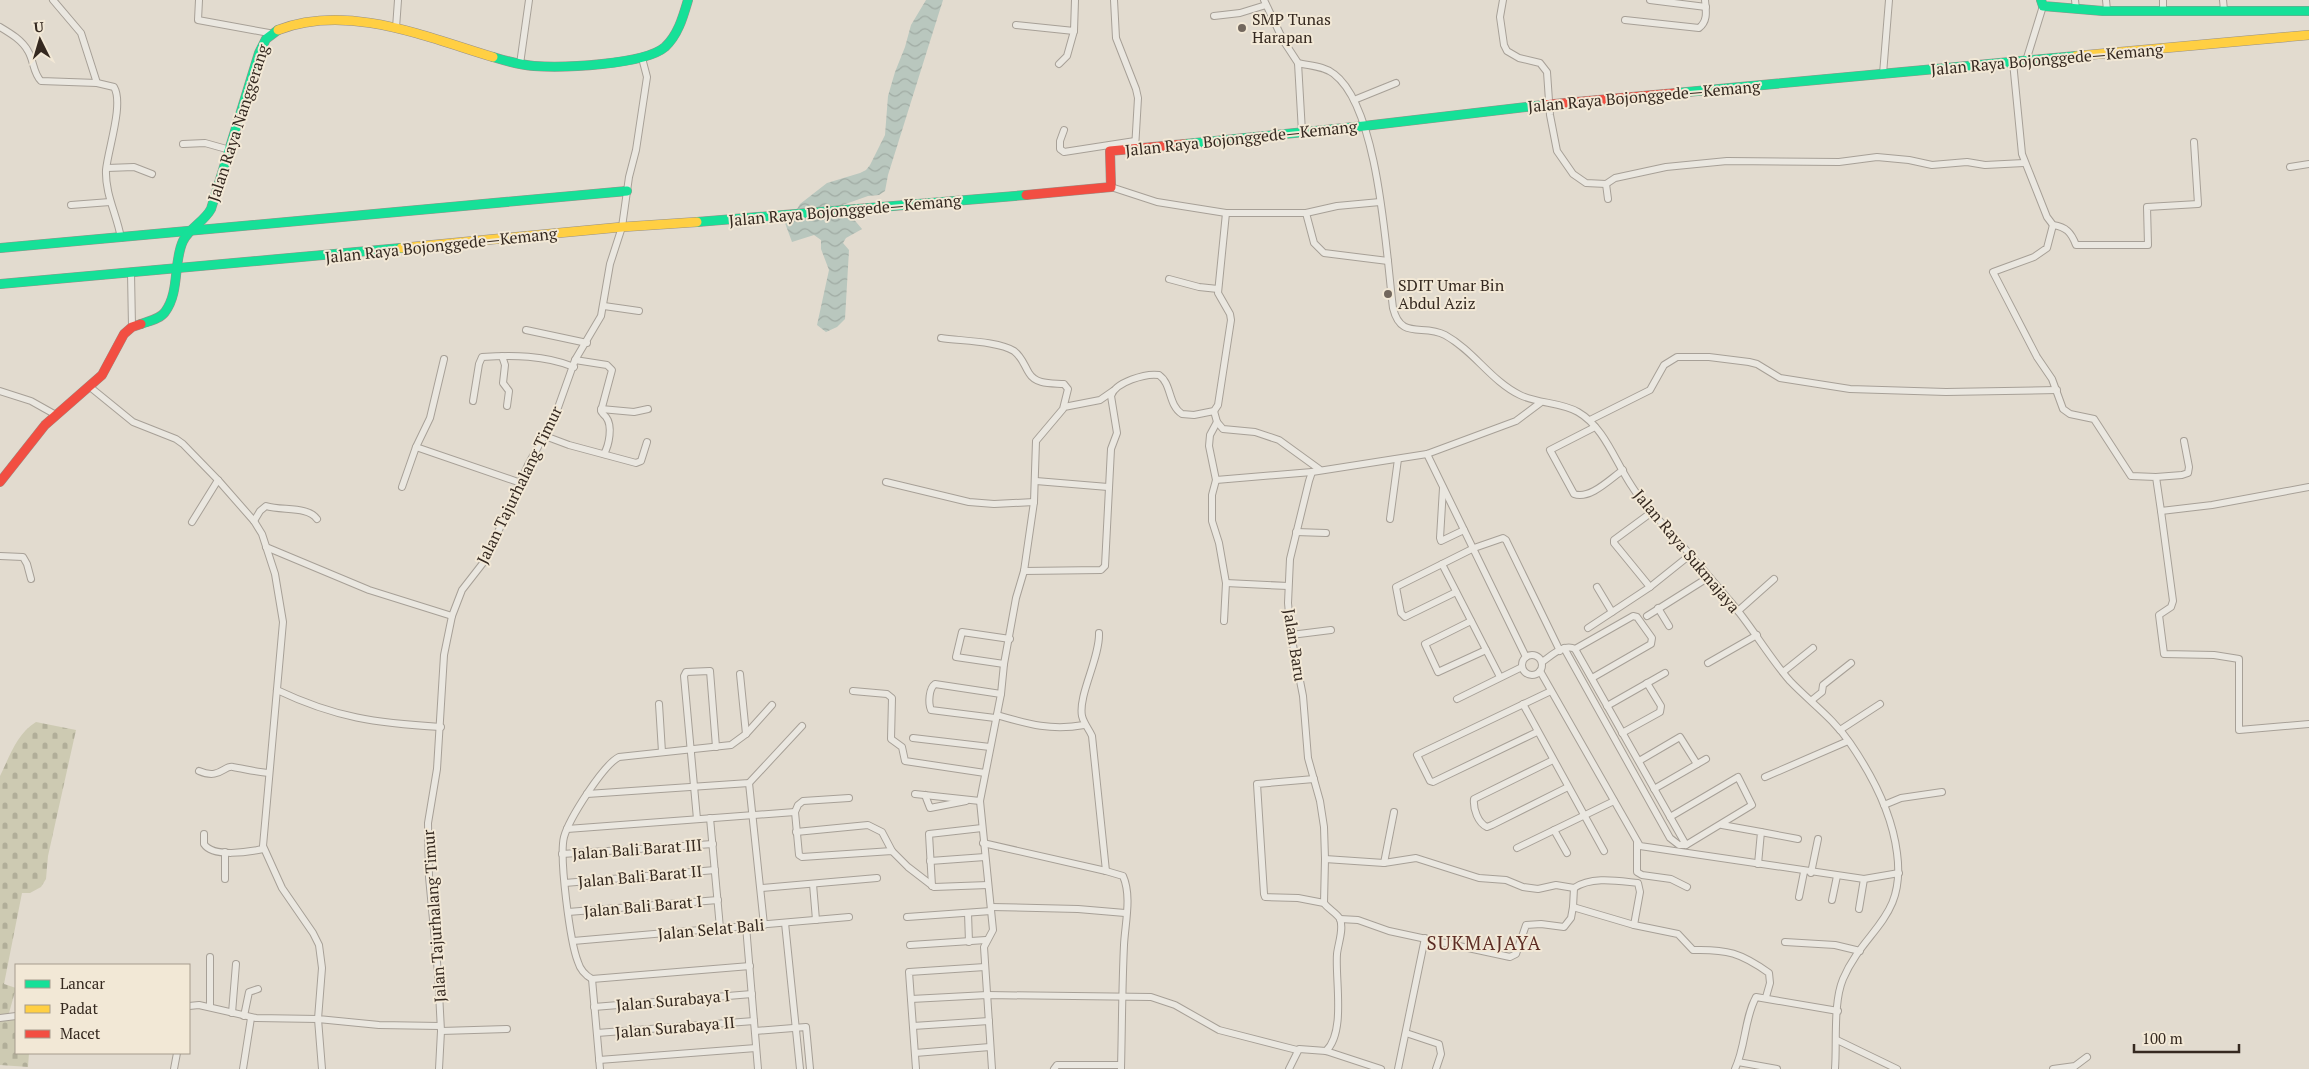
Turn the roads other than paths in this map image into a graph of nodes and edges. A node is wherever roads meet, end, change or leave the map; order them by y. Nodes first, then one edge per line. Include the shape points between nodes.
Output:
1 (53, 0) edge
2 (199, 0) edge
3 (398, 0) edge
4 (529, 0) edge
5 (688, 0) edge
6 (1075, 0) edge
7 (1114, 0) edge
8 (1503, 0) edge
9 (1650, 0) edge
10 (1889, 0) edge
11 (2106, 0) edge
12 (2163, 0) edge
13 (2223, 0) edge
14 (1265, 3) edge
15 (1706, 3) edge
16 (2042, 3) edge
17 (2075, 5) edge
18 (2107, 10) junction
19 (2163, 10) junction
20 (2224, 10) junction
21 (2309, 11) edge
22 (1214, 16) dead end
23 (1626, 20) dead end
24 (1016, 25) dead end
25 (0, 27) edge
26 (396, 28) junction
27 (1074, 32) junction
28 (269, 33) junction
29 (2309, 35) edge
30 (642, 58) junction
31 (2026, 61) junction
32 (2013, 62) junction
33 (1298, 63) junction
34 (520, 64) junction
35 (1059, 64) dead end
36 (1883, 74) junction
37 (97, 82) junction
38 (1396, 84) dead end
39 (1354, 100) junction
40 (1550, 104) junction
41 (1364, 126) junction
42 (1064, 130) dead end
43 (1302, 132) junction
44 (2194, 142) dead end
45 (183, 144) dead end
46 (1135, 145) junction
47 (230, 150) junction
48 (2024, 163) junction
49 (2309, 164) edge
50 (2290, 167) dead end
51 (107, 168) junction
52 (152, 174) dead end
53 (1606, 184) junction
54 (1111, 188) junction
55 (628, 191) junction
56 (1608, 199) dead end
57 (110, 202) junction
58 (1380, 202) junction
59 (71, 205) dead end
60 (1226, 212) junction
61 (1306, 213) junction
62 (2053, 225) junction
63 (622, 227) junction
64 (188, 232) junction
65 (121, 238) junction
66 (0, 248) edge
67 (1388, 261) junction
68 (175, 270) junction
69 (131, 273) junction
70 (1168, 278) dead end
71 (0, 284) edge
72 (1218, 289) junction
73 (604, 306) junction
74 (639, 312) dead end
75 (132, 327) junction
76 (526, 330) dead end
77 (941, 338) dead end
78 (586, 343) junction
79 (502, 356) junction
80 (444, 359) dead end
81 (575, 363) junction
82 (90, 386) junction
83 (2057, 390) junction
84 (1113, 391) junction
85 (0, 392) edge
86 (473, 401) dead end
87 (1540, 403) junction
88 (507, 406) dead end
89 (1064, 407) junction
90 (601, 409) junction
91 (648, 409) dead end
92 (1214, 412) junction
93 (56, 415) junction
94 (1590, 420) junction
95 (1217, 422) junction
96 (1595, 427) junction
97 (545, 436) junction
98 (2184, 441) dead end
99 (647, 442) dead end
100 (416, 447) junction
101 (604, 454) junction
102 (1427, 454) junction
103 (1398, 459) junction
104 (1319, 469) junction
105 (1623, 470) junction
106 (1312, 472) junction
107 (2156, 477) junction
108 (218, 480) junction
109 (1216, 480) junction
110 (1036, 481) junction
111 (0, 482) edge
112 (886, 482) dead end
113 (521, 483) junction
114 (402, 487) dead end
115 (1108, 487) junction
116 (2309, 487) edge
117 (1442, 488) junction
118 (1034, 502) junction
119 (1652, 512) junction
120 (2161, 512) junction
121 (316, 519) dead end
122 (1390, 519) dead end
123 (254, 521) junction
124 (192, 522) dead end
125 (1464, 530) junction
126 (1296, 532) junction
127 (1326, 533) dead end
128 (266, 547) junction
129 (1474, 548) junction
130 (1690, 555) junction
131 (0, 556) edge
132 (1442, 564) junction
133 (1024, 571) junction
134 (1709, 577) junction
135 (31, 579) dead end
136 (1774, 579) dead end
137 (1226, 583) junction
138 (1288, 586) junction
139 (1596, 587) dead end
140 (1650, 587) junction
141 (1456, 592) junction
142 (1658, 608) junction
143 (1738, 611) junction
144 (1612, 612) junction
145 (452, 616) junction
146 (1647, 616) dead end
147 (1224, 621) dead end
148 (1471, 622) junction
149 (1669, 626) dead end
150 (1588, 628) dead end
151 (1331, 630) dead end
152 (1099, 633) dead end
153 (1291, 634) junction
154 (1757, 635) junction
155 (1010, 639) junction
156 (1813, 648) dead end
157 (1562, 649) junction
158 (1575, 649) junction
159 (1486, 650) junction
160 (1526, 657) junction
161 (1542, 662) junction
162 (1708, 663) dead end
163 (1851, 663) dead end
164 (1004, 664) junction
165 (1522, 667) junction
166 (1540, 671) junction
167 (1783, 672) junction
168 (1665, 673) dead end
169 (740, 674) dead end
170 (1500, 677) junction
171 (1592, 678) junction
172 (1647, 683) junction
173 (277, 690) junction
174 (853, 691) dead end
175 (1551, 691) junction
176 (1001, 694) junction
177 (1457, 699) dead end
178 (1812, 700) junction
179 (658, 704) dead end
180 (1523, 704) junction
181 (1880, 704) dead end
182 (772, 705) dead end
183 (1607, 706) junction
184 (996, 716) junction
185 (2309, 724) edge
186 (1084, 725) junction
187 (802, 726) dead end
188 (441, 727) junction
189 (1840, 730) junction
190 (1537, 732) junction
191 (1622, 733) junction
192 (746, 734) junction
193 (913, 738) dead end
194 (1848, 741) junction
195 (716, 747) junction
196 (990, 747) junction
197 (690, 750) junction
198 (662, 752) junction
199 (1706, 759) dead end
200 (1553, 760) junction
201 (1639, 761) junction
202 (1697, 764) junction
203 (199, 771) dead end
204 (269, 773) junction
205 (985, 773) junction
206 (1766, 777) dead end
207 (1314, 779) junction
208 (749, 783) junction
209 (1568, 787) junction
210 (695, 788) junction
211 (1654, 789) junction
212 (1942, 792) dead end
213 (587, 794) junction
214 (915, 794) dead end
215 (925, 795) junction
216 (849, 798) dead end
217 (972, 800) junction
218 (980, 801) junction
219 (1614, 801) junction
220 (1884, 805) junction
221 (796, 812) junction
222 (1394, 812) dead end
223 (754, 815) junction
224 (1584, 816) junction
225 (1670, 817) junction
226 (710, 818) junction
227 (697, 819) junction
228 (1722, 825) junction
229 (982, 828) junction
230 (567, 829) junction
231 (1554, 830) junction
232 (796, 832) junction
233 (1761, 832) junction
234 (204, 834) dead end
235 (1798, 839) dead end
236 (1818, 839) dead end
237 (984, 843) junction
238 (1637, 843) junction
239 (713, 844) junction
240 (1686, 845) junction
241 (1517, 848) dead end
242 (264, 849) junction
243 (892, 851) junction
244 (1604, 851) dead end
245 (224, 852) junction
246 (1568, 853) dead end
247 (562, 854) junction
248 (985, 857) junction
249 (1325, 859) junction
250 (930, 861) junction
251 (1384, 863) junction
252 (1758, 864) junction
253 (715, 870) junction
254 (1106, 871) junction
255 (1807, 872) junction
256 (1899, 873) junction
257 (1837, 876) junction
258 (225, 878) dead end
259 (877, 878) dead end
260 (1864, 879) junction
261 (565, 882) junction
262 (813, 884) junction
263 (988, 885) junction
264 (932, 886) junction
265 (1687, 887) dead end
266 (761, 888) junction
267 (1574, 888) junction
268 (1799, 897) dead end
269 (718, 900) junction
270 (1832, 900) dead end
271 (1324, 903) junction
272 (1573, 907) junction
273 (991, 909) junction
274 (1859, 909) dead end
275 (568, 912) junction
276 (968, 913) junction
277 (1125, 913) junction
278 (849, 917) dead end
279 (908, 917) dead end
280 (1340, 919) junction
281 (816, 920) junction
282 (785, 922) junction
283 (764, 925) junction
284 (1634, 925) junction
285 (746, 926) junction
286 (720, 928) junction
287 (1425, 938) junction
288 (986, 940) junction
289 (573, 941) junction
290 (970, 942) junction
291 (1785, 942) dead end
292 (910, 945) dead end
293 (1860, 951) junction
294 (210, 957) dead end
295 (236, 964) dead end
296 (750, 966) junction
297 (984, 967) junction
298 (592, 979) junction
299 (258, 990) dead end
300 (752, 994) junction
301 (987, 995) junction
302 (1122, 996) junction
303 (1766, 997) junction
304 (911, 999) junction
305 (210, 1007) junction
306 (594, 1007) junction
307 (190, 1009) edge
308 (1838, 1011) junction
309 (232, 1013) junction
310 (15, 1016) edge
311 (248, 1017) junction
312 (0, 1018) edge
313 (318, 1019) junction
314 (754, 1021) junction
315 (988, 1021) junction
316 (913, 1026) junction
317 (440, 1028) junction
318 (796, 1028) junction
319 (507, 1029) dead end
320 (756, 1031) junction
321 (1406, 1033) junction
322 (597, 1034) junction
323 (1837, 1040) junction
324 (990, 1047) junction
325 (756, 1048) junction
326 (1297, 1050) junction
327 (1326, 1051) junction
328 (915, 1053) junction
329 (177, 1054) edge
330 (2087, 1057) dead end
331 (599, 1060) junction
332 (1738, 1062) junction
333 (1121, 1067) edge
334 (174, 1069) edge
335 (242, 1069) edge
336 (322, 1069) edge
337 (439, 1069) edge
338 (600, 1069) edge
339 (758, 1069) edge
340 (800, 1069) edge
341 (810, 1069) edge
342 (916, 1069) edge
343 (992, 1069) edge
344 (1054, 1069) edge
345 (1289, 1069) edge
346 (1381, 1069) edge
347 (1398, 1069) edge
348 (1436, 1069) edge
349 (1735, 1069) edge
350 (1777, 1069) edge
351 (1835, 1069) edge
352 (1897, 1069) edge
353 (2053, 1069) edge

1 - 37 street via 81,33
2 - 28 street via 198,20
3 - 26 street
4 - 34 street
5 - 30 main road, Jalan Raya Nanggerang via 679,26 668,44
6 - 27 street
7 - 46 street via 1116,38 1138,98
8 - 40 street via 1500,17 1504,45 1519,58 1536,60 1544,67 1549,80
9 - 15 street
10 - 36 street
11 - 18 street
12 - 19 street
13 - 20 street
14 - 22 street via 1240,13
14 - 33 street
15 - 23 street via 1706,18 1699,28
16 - 17 main road
16 - 31 street
17 - 18 main road
18 - 19 main road
19 - 20 main road
20 - 21 main road
24 - 27 street
25 - 37 street via 28,51 38,79
26 - 28 main road, Jalan Raya Nanggerang via 330,22 293,26
26 - 34 main road, Jalan Raya Nanggerang
27 - 35 street via 1067,56
28 - 47 main road, Jalan Raya Nanggerang via 259,53
29 - 31 main road, Jalan Raya Bojonggede—Kemang
30 - 34 main road, Jalan Raya Nanggerang via 569,66
30 - 55 street, Jalan Tajurhalang Timur via 646,77
31 - 32 main road, Jalan Raya Bojonggede—Kemang
32 - 36 main road, Jalan Raya Bojonggede—Kemang
32 - 48 street
33 - 39 street, Jalan Raya Sukmajaya via 1334,74
33 - 43 street
36 - 40 main road, Jalan Raya Bojonggede—Kemang
37 - 51 street via 114,87 117,92
38 - 39 street
39 - 41 street, Jalan Raya Sukmajaya
40 - 41 main road, Jalan Raya Bojonggede—Kemang
40 - 53 street via 1555,141 1564,163 1580,180
41 - 43 main road, Jalan Raya Bojonggede—Kemang
41 - 58 street, Jalan Raya Sukmajaya
42 - 46 street via 1059,145 1064,152
43 - 46 main road, Jalan Raya Bojonggede—Kemang
44 - 62 street via 2198,204 2147,207 2148,245 2076,245 2064,227
45 - 47 street via 205,143
46 - 54 main road, Jalan Raya Bojonggede—Kemang via 1110,151
47 - 64 main road, Jalan Raya Nanggerang via 211,210
48 - 53 street via 1932,165 1877,157 1840,162 1727,161 1666,167 1615,178
48 - 62 street via 2042,208
49 - 50 street
51 - 52 street via 134,168
51 - 57 street
53 - 56 street
54 - 60 street via 1157,202
54 - 63 main road, Jalan Raya Bojonggede—Kemang
55 - 63 street, Jalan Tajurhalang Timur
55 - 64 main road
57 - 59 street
57 - 65 street
58 - 61 street
58 - 67 street, Jalan Raya Sukmajaya
60 - 61 street
60 - 72 street
61 - 67 street via 1314,243 1324,253
62 - 83 street via 2047,248 2034,257 1993,272
63 - 68 main road, Jalan Raya Bojonggede—Kemang
63 - 73 street, Jalan Tajurhalang Timur via 610,264
64 - 65 main road
64 - 68 main road, Jalan Raya Nanggerang
65 - 66 main road
67 - 87 street, Jalan Raya Sukmajaya via 1393,308 1402,325 1407,329 1442,333 1457,342 1503,385
68 - 69 main road, Jalan Raya Bojonggede—Kemang
68 - 75 main road, Jalan Raya Nanggerang via 171,299 165,313
69 - 71 main road, Jalan Raya Bojonggede—Kemang
69 - 75 street
70 - 72 street
72 - 92 street via 1219,298 1231,320 1218,405
73 - 74 street
73 - 78 street, Jalan Tajurhalang Timur
75 - 82 main road via 117,344 102,374
76 - 78 street
77 - 89 street via 1013,350 1036,380 1068,388
78 - 81 street, Jalan Tajurhalang Timur
79 - 81 street
79 - 86 street via 480,358
79 - 88 street via 505,365 503,383 509,391
80 - 100 street via 430,418
81 - 90 street via 611,366
81 - 97 street, Jalan Tajurhalang Timur
82 - 93 main road
82 - 108 street via 133,422 183,444
83 - 94 street via 1946,392 1850,389 1780,378 1749,362 1688,356 1678,357 1664,365 1650,390
83 - 107 street via 2066,412 2096,421 2128,473 2137,477
84 - 89 street via 1100,400
84 - 92 street via 1124,384 1159,374 1178,411 1186,415
84 - 115 street via 1117,433 1110,449
85 - 93 street via 31,401
87 - 94 street, Jalan Raya Sukmajaya via 1569,408
87 - 102 street via 1516,421
89 - 110 street via 1036,441
90 - 91 street via 634,412
90 - 101 street via 607,419 609,438
92 - 95 street
93 - 111 main road
94 - 96 street, Jalan Raya Sukmajaya
95 - 104 street via 1223,429 1254,432 1279,440
95 - 109 street via 1210,435
96 - 105 street, Jalan Raya Sukmajaya
96 - 105 street via 1550,450 1574,494 1584,496
97 - 101 street via 569,446
97 - 113 street, Jalan Tajurhalang Timur
98 - 107 street via 2188,473
99 - 101 street via 638,463
100 - 113 street
100 - 114 street
102 - 103 street
102 - 117 street
103 - 104 street
103 - 122 street
104 - 106 street
105 - 119 street, Jalan Raya Sukmajaya
106 - 109 street
106 - 126 street, Jalan Baru
107 - 120 street
108 - 123 street
108 - 124 street
109 - 137 street via 1212,494 1212,521
110 - 115 street
110 - 118 street
112 - 118 street via 969,502
113 - 145 street, Jalan Tajurhalang Timur via 486,556 462,590
115 - 133 street via 1105,566 1101,570
116 - 120 street
117 - 125 street
117 - 125 street via 1441,541
118 - 133 street
119 - 130 street, Jalan Raya Sukmajaya
119 - 140 street via 1614,540
120 - 185 street via 2174,601 2159,615 2164,654 2239,659 2239,730
121 - 123 street via 313,514 302,510 266,506
123 - 128 street
125 - 129 street
126 - 127 street
126 - 138 street, Jalan Baru
128 - 145 street via 369,590
128 - 173 street via 282,608
129 - 132 street
129 - 157 street via 1500,537 1506,540
129 - 160 street
130 - 134 street, Jalan Raya Sukmajaya
130 - 140 street
131 - 135 street via 23,557
132 - 141 street
132 - 141 street via 1396,587 1401,614 1408,616
133 - 155 street
134 - 142 street
134 - 143 street, Jalan Raya Sukmajaya
136 - 143 street
137 - 138 street
137 - 147 street
138 - 153 street, Jalan Baru
139 - 144 street
140 - 144 street
141 - 148 street
142 - 146 street
142 - 149 street
143 - 154 street, Jalan Raya Sukmajaya
144 - 150 street
145 - 188 street, Jalan Tajurhalang Timur via 444,655
148 - 159 street
148 - 159 street via 1425,644 1438,672
151 - 153 street
152 - 186 street via 1098,652 1081,709
153 - 207 street, Jalan Baru via 1302,683 1308,758
154 - 162 street
154 - 167 street, Jalan Raya Sukmajaya
155 - 164 street
155 - 164 street via 962,632 956,657
156 - 167 street
157 - 158 street
157 - 161 street
157 - 240 street via 1670,838
158 - 171 street
158 - 171 street via 1633,616 1652,638 1651,644
159 - 170 street
160 - 161 street via 1535,655
160 - 165 street
161 - 166 street
163 - 178 street via 1823,685 1822,692
164 - 176 street
165 - 166 street via 1530,675
165 - 170 street
166 - 175 street
167 - 178 street, Jalan Raya Sukmajaya
168 - 172 street
169 - 192 street
170 - 177 street
171 - 183 street
172 - 183 street
172 - 191 street via 1661,706 1660,712
173 - 188 street via 306,704 347,717
173 - 204 street
174 - 205 street via 888,694 892,698 891,739 902,747 905,761
175 - 180 street
175 - 219 street
176 - 184 street
176 - 184 street via 932,684 931,710
178 - 189 street, Jalan Raya Sukmajaya
179 - 198 street
180 - 190 street
180 - 190 street via 1418,753 1421,765 1430,781 1438,781
181 - 189 street
182 - 192 street
183 - 191 street
184 - 186 street via 1033,726 1063,728
184 - 196 street
186 - 254 street via 1092,736
187 - 208 street
188 - 317 street, Jalan Tajurhalang Timur via 438,769 428,822 428,868 436,935
189 - 194 street, Jalan Raya Sukmajaya
190 - 200 street
191 - 201 street
192 - 195 street via 736,742
193 - 196 street
194 - 206 street
194 - 220 street, Jalan Raya Sukmajaya
195 - 197 street
195 - 197 street via 710,671 686,672
196 - 205 street
197 - 198 street
197 - 210 street
198 - 213 street via 615,759
199 - 202 street
200 - 209 street
200 - 209 street via 1474,800 1481,823 1487,827 1492,825
201 - 202 street via 1680,737
201 - 211 street
202 - 211 street
203 - 204 street via 217,774 230,766
204 - 242 street
205 - 218 street
207 - 249 street, Jalan Baru via 1322,814
207 - 271 street via 1257,784 1264,894 1265,897
208 - 210 street
208 - 223 street
209 - 224 street
210 - 213 street
210 - 227 street
211 - 225 street
212 - 220 street via 1901,798
213 - 230 street
214 - 215 street
215 - 217 street
215 - 217 street via 930,808
216 - 221 street via 803,801
217 - 218 street
218 - 229 street
219 - 224 street
219 - 238 street
220 - 256 street, Jalan Raya Sukmajaya via 1895,837
221 - 223 street
221 - 232 street
222 - 251 street
223 - 226 street
223 - 266 street
224 - 231 street
224 - 244 street
225 - 228 street via 1738,777 1752,805
225 - 240 street
226 - 227 street
226 - 239 street
227 - 230 street
228 - 233 street
228 - 240 street
229 - 237 street
229 - 250 street via 932,832 928,836
230 - 247 street
231 - 241 street
231 - 246 street
232 - 243 street via 868,825 882,832
232 - 243 street via 797,851 802,857
233 - 235 street
233 - 252 street
234 - 245 street via 206,848
236 - 255 street
237 - 248 street
237 - 254 street
238 - 252 street via 1645,847
238 - 265 street via 1637,872 1671,879
239 - 247 street, Jalan Bali Barat III
239 - 253 street
242 - 245 street
242 - 313 street via 282,888 320,945 322,968
243 - 264 street
245 - 258 street
247 - 261 street
248 - 250 street
248 - 263 street
249 - 251 street
249 - 271 street, Jalan Baru
250 - 264 street
251 - 267 street via 1416,858 1479,878 1506,880 1523,887 1538,889 1556,885
252 - 255 street
253 - 261 street, Jalan Bali Barat II
253 - 269 street
254 - 277 street via 1123,876
255 - 257 street
255 - 268 street
256 - 260 street
256 - 293 street, Jalan Raya Sukmajaya via 1898,887 1889,912
257 - 260 street
257 - 270 street
259 - 262 street
260 - 274 street
261 - 275 street
262 - 266 street
262 - 281 street
263 - 264 street
263 - 273 street
266 - 283 street
267 - 272 street
267 - 284 street via 1585,882 1605,880 1638,883 1640,892
269 - 275 street, Jalan Bali Barat I
269 - 286 street
271 - 280 street
272 - 284 street
272 - 287 street via 1571,918 1564,927 1526,925 1518,951 1510,957
273 - 276 street
273 - 277 street
273 - 288 street via 992,933
275 - 289 street
276 - 279 street
276 - 290 street
277 - 302 street
278 - 281 street, Jalan Selat Bali
280 - 287 street via 1358,920 1389,931
280 - 327 street via 1338,1016 1333,1040
281 - 282 street, Jalan Selat Bali
282 - 283 street, Jalan Selat Bali
282 - 318 street
283 - 285 street, Jalan Selat Bali
284 - 303 street via 1681,935 1693,950 1720,949 1736,953 1769,973
285 - 286 street, Jalan Selat Bali
285 - 296 street
286 - 289 street, Jalan Selat Bali
287 - 321 street
288 - 290 street
288 - 297 street
289 - 298 street via 580,966
290 - 292 street
291 - 293 street via 1835,945
293 - 308 street, Jalan Raya Sukmajaya via 1842,981
294 - 305 street
295 - 309 street
296 - 298 street, Jalan Surabaya I
296 - 300 street
297 - 301 street
297 - 304 street via 909,972
298 - 306 street
299 - 311 street via 249,992
300 - 306 street, Jalan Surabaya I
300 - 314 street
301 - 302 street
301 - 304 street
301 - 315 street
302 - 326 street via 1160,999 1218,1030
302 - 333 street
303 - 308 street
303 - 332 street via 1756,997 1754,1001
304 - 316 street
305 - 307 street via 199,1005
305 - 309 street
306 - 322 street
308 - 323 street, Jalan Raya Sukmajaya
309 - 311 street
310 - 312 street
311 - 313 street
311 - 335 street
313 - 317 street
313 - 336 street
314 - 320 street
314 - 322 street, Jalan Surabaya II
315 - 316 street
315 - 324 street
316 - 328 street
317 - 319 street
317 - 337 street, Jalan Tajurhalang Timur
318 - 320 street
318 - 340 street
318 - 341 street via 807,1028
320 - 325 street
321 - 347 street
321 - 348 street via 1439,1044 1441,1054
322 - 331 street
323 - 351 street, Jalan Raya Sukmajaya
323 - 352 street
324 - 328 street
324 - 343 street
325 - 331 street
325 - 339 street
326 - 327 street
326 - 345 street
327 - 346 street
328 - 342 street
329 - 334 street
330 - 353 street via 2075,1066
331 - 338 street
332 - 349 street
332 - 350 street
333 - 344 street via 1057,1065

